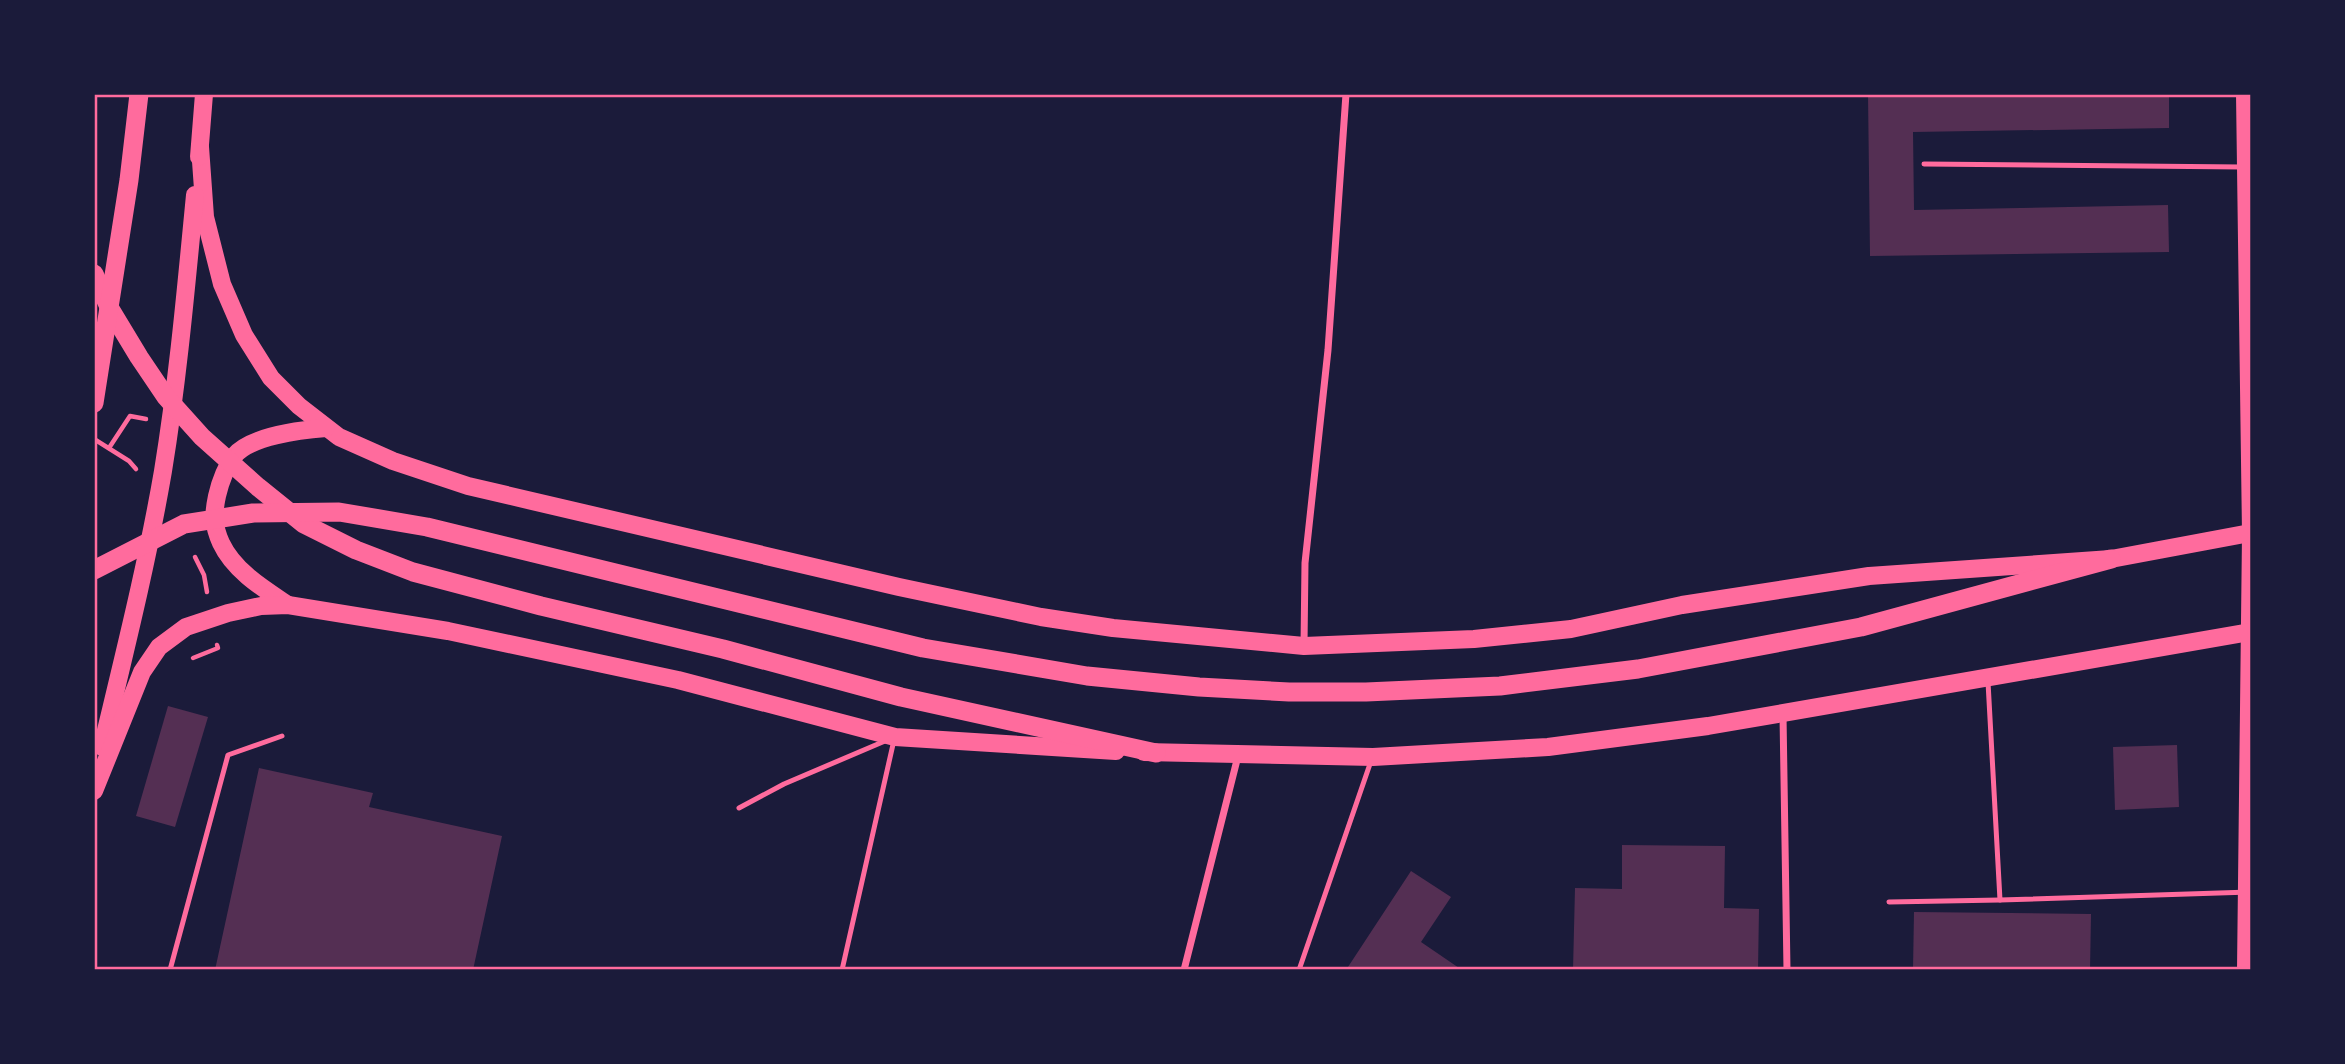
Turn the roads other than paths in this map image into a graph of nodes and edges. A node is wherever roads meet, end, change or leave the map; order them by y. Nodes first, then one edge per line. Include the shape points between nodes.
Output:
1 (139, 94) edge
2 (204, 94) edge
3 (1346, 94) edge
4 (2242, 94) edge
5 (200, 147) junction
6 (1924, 164) dead end
7 (2243, 167) junction
8 (94, 274) edge
9 (94, 403) edge
10 (326, 428) junction
11 (2249, 533) edge
12 (2111, 559) junction
13 (94, 570) edge
14 (288, 606) junction
15 (2248, 632) edge
16 (1304, 646) junction
17 (1988, 678) junction
18 (1783, 713) junction
19 (282, 736) dead end
20 (895, 737) junction
21 (1156, 753) junction
22 (1238, 756) junction
23 (1373, 757) junction
24 (94, 777) edge
25 (94, 791) edge
26 (739, 808) dead end
27 (2247, 893) edge
28 (2000, 900) junction
29 (1889, 902) dead end
30 (170, 970) edge
31 (842, 970) edge
32 (1184, 970) edge
33 (1299, 970) edge
34 (1787, 970) edge
35 (2243, 970) edge

1 - 9 highway
2 - 5 main road
3 - 16 street via 1328,349 1305,564
4 - 7 street
5 - 10 main road via 205,217 222,284 244,335 271,378
5 - 24 main road via 163,471 134,617
6 - 7 lane
7 - 11 street
8 - 21 highway via 166,397 202,437 304,524 356,550 413,572 541,606 901,697
10 - 14 main road via 260,440 235,455 217,495 213,517 222,545 241,569
10 - 16 main road via 393,461 468,486 886,584 1113,628
11 - 12 main road
11 - 15 street
12 - 13 highway via 1861,627 1638,669 1500,686 1366,692 1199,687 1087,676 923,648 427,527 339,512 253,513 184,524
12 - 16 main road via 1869,576 1682,605 1571,629 1474,639
14 - 20 main road via 448,631 678,680
14 - 25 main road via 228,613 186,627 159,647 142,671
15 - 17 main road
15 - 27 street
17 - 18 main road
17 - 28 lane
18 - 23 main road via 1548,747
18 - 34 street
19 - 30 lane via 228,755
20 - 21 main road
20 - 26 lane
20 - 31 lane
21 - 22 main road
22 - 23 main road
22 - 32 street
23 - 33 lane
27 - 28 lane
27 - 35 street
28 - 29 lane

